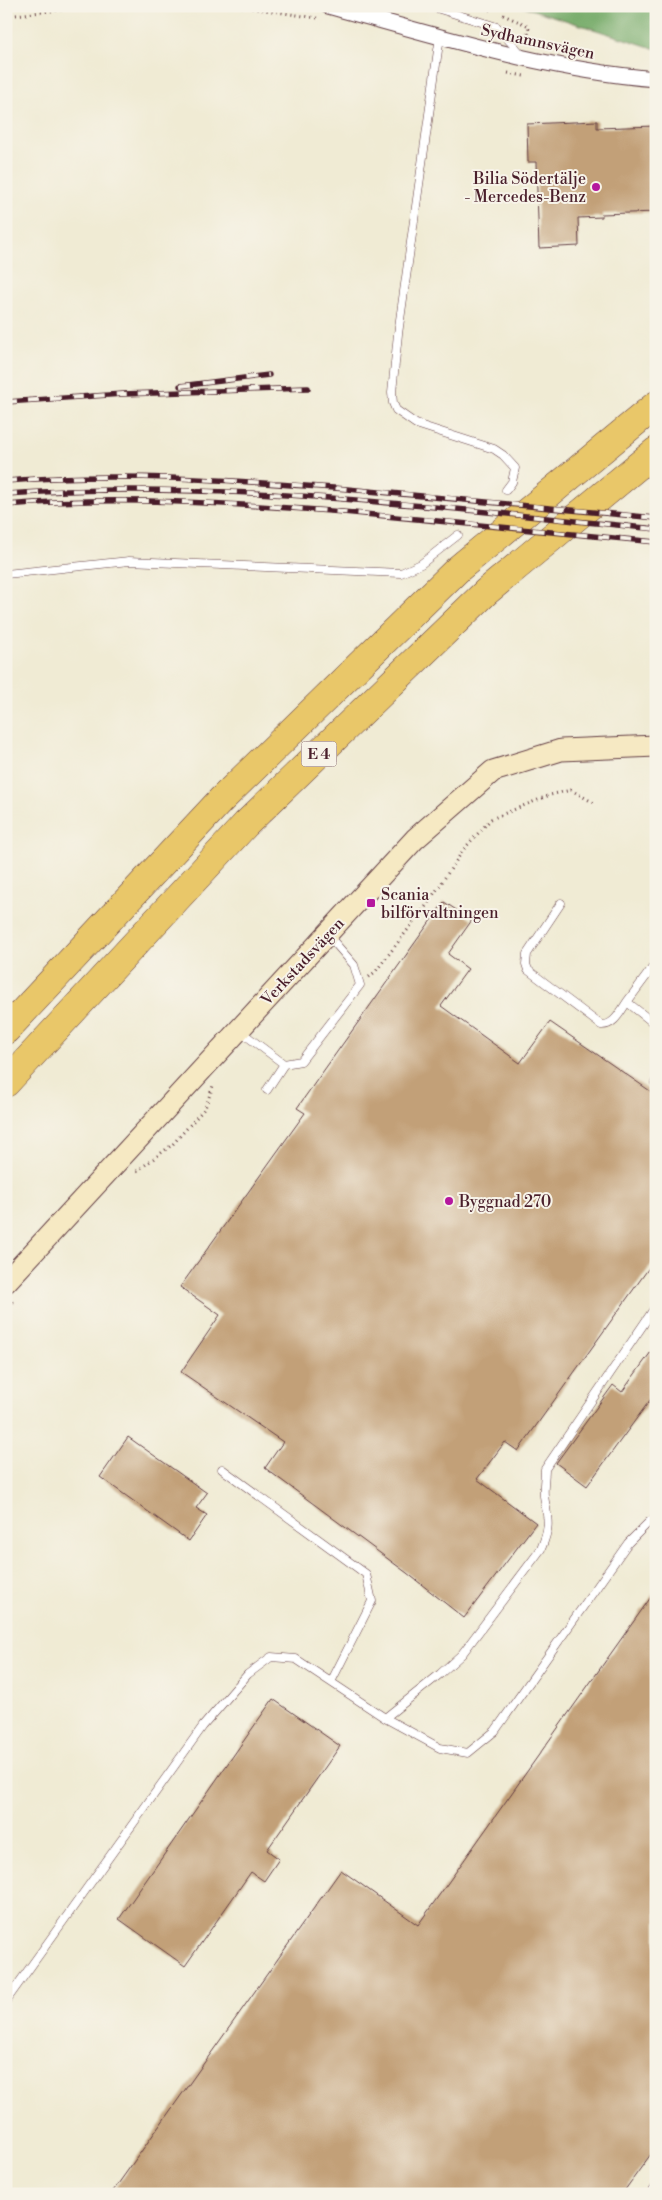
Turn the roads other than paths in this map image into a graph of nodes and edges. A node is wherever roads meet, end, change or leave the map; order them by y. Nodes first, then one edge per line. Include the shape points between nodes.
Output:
1 (328, 6) edge
2 (430, 6) edge
3 (440, 36) junction
4 (525, 58) junction
5 (656, 79) edge
6 (656, 405) edge
7 (656, 451) edge
8 (506, 490) dead end
9 (458, 535) dead end
10 (6, 574) edge
11 (656, 746) edge
12 (561, 903) dead end
13 (327, 934) junction
14 (656, 963) edge
15 (628, 1002) junction
16 (656, 1025) edge
17 (6, 1030) edge
18 (239, 1030) junction
19 (284, 1064) junction
20 (6, 1082) edge
21 (267, 1090) dead end
22 (13, 1289) edge
23 (656, 1306) edge
24 (222, 1469) dead end
25 (656, 1518) edge
26 (331, 1682) junction
27 (385, 1718) junction
28 (6, 2001) edge
29 (656, 2187) edge
30 (651, 2194) edge

1 - 3 street, Sydhamnsvägen
2 - 4 lane via 497,27
3 - 4 street, Sydhamnsvägen
3 - 8 lane via 398,334 393,403 396,410 416,424 484,445 504,455 515,468 512,482
4 - 5 street, Sydhamnsvägen via 625,77
6 - 17 highway, E 4 via 458,569 221,800
7 - 20 highway, E 4 via 486,592 253,817
9 - 10 lane via 421,564 401,572 129,561
11 - 13 main road, Verkstadsvägen via 561,750 492,771 415,839
12 - 15 lane via 527,954 528,970 600,1025 612,1023
13 - 18 main road, Verkstadsvägen
13 - 19 lane via 354,965 360,986 301,1061
14 - 15 lane
15 - 16 lane
18 - 19 lane
18 - 22 main road, Verkstadsvägen
19 - 21 lane
23 - 27 lane via 545,1469 544,1495 549,1516 548,1532 541,1549 462,1654
24 - 26 lane via 366,1574 372,1601
25 - 27 lane via 628,1543 495,1731 468,1752 440,1748
26 - 27 lane
26 - 28 lane via 296,1659 271,1657 248,1674 203,1726
29 - 30 lane

